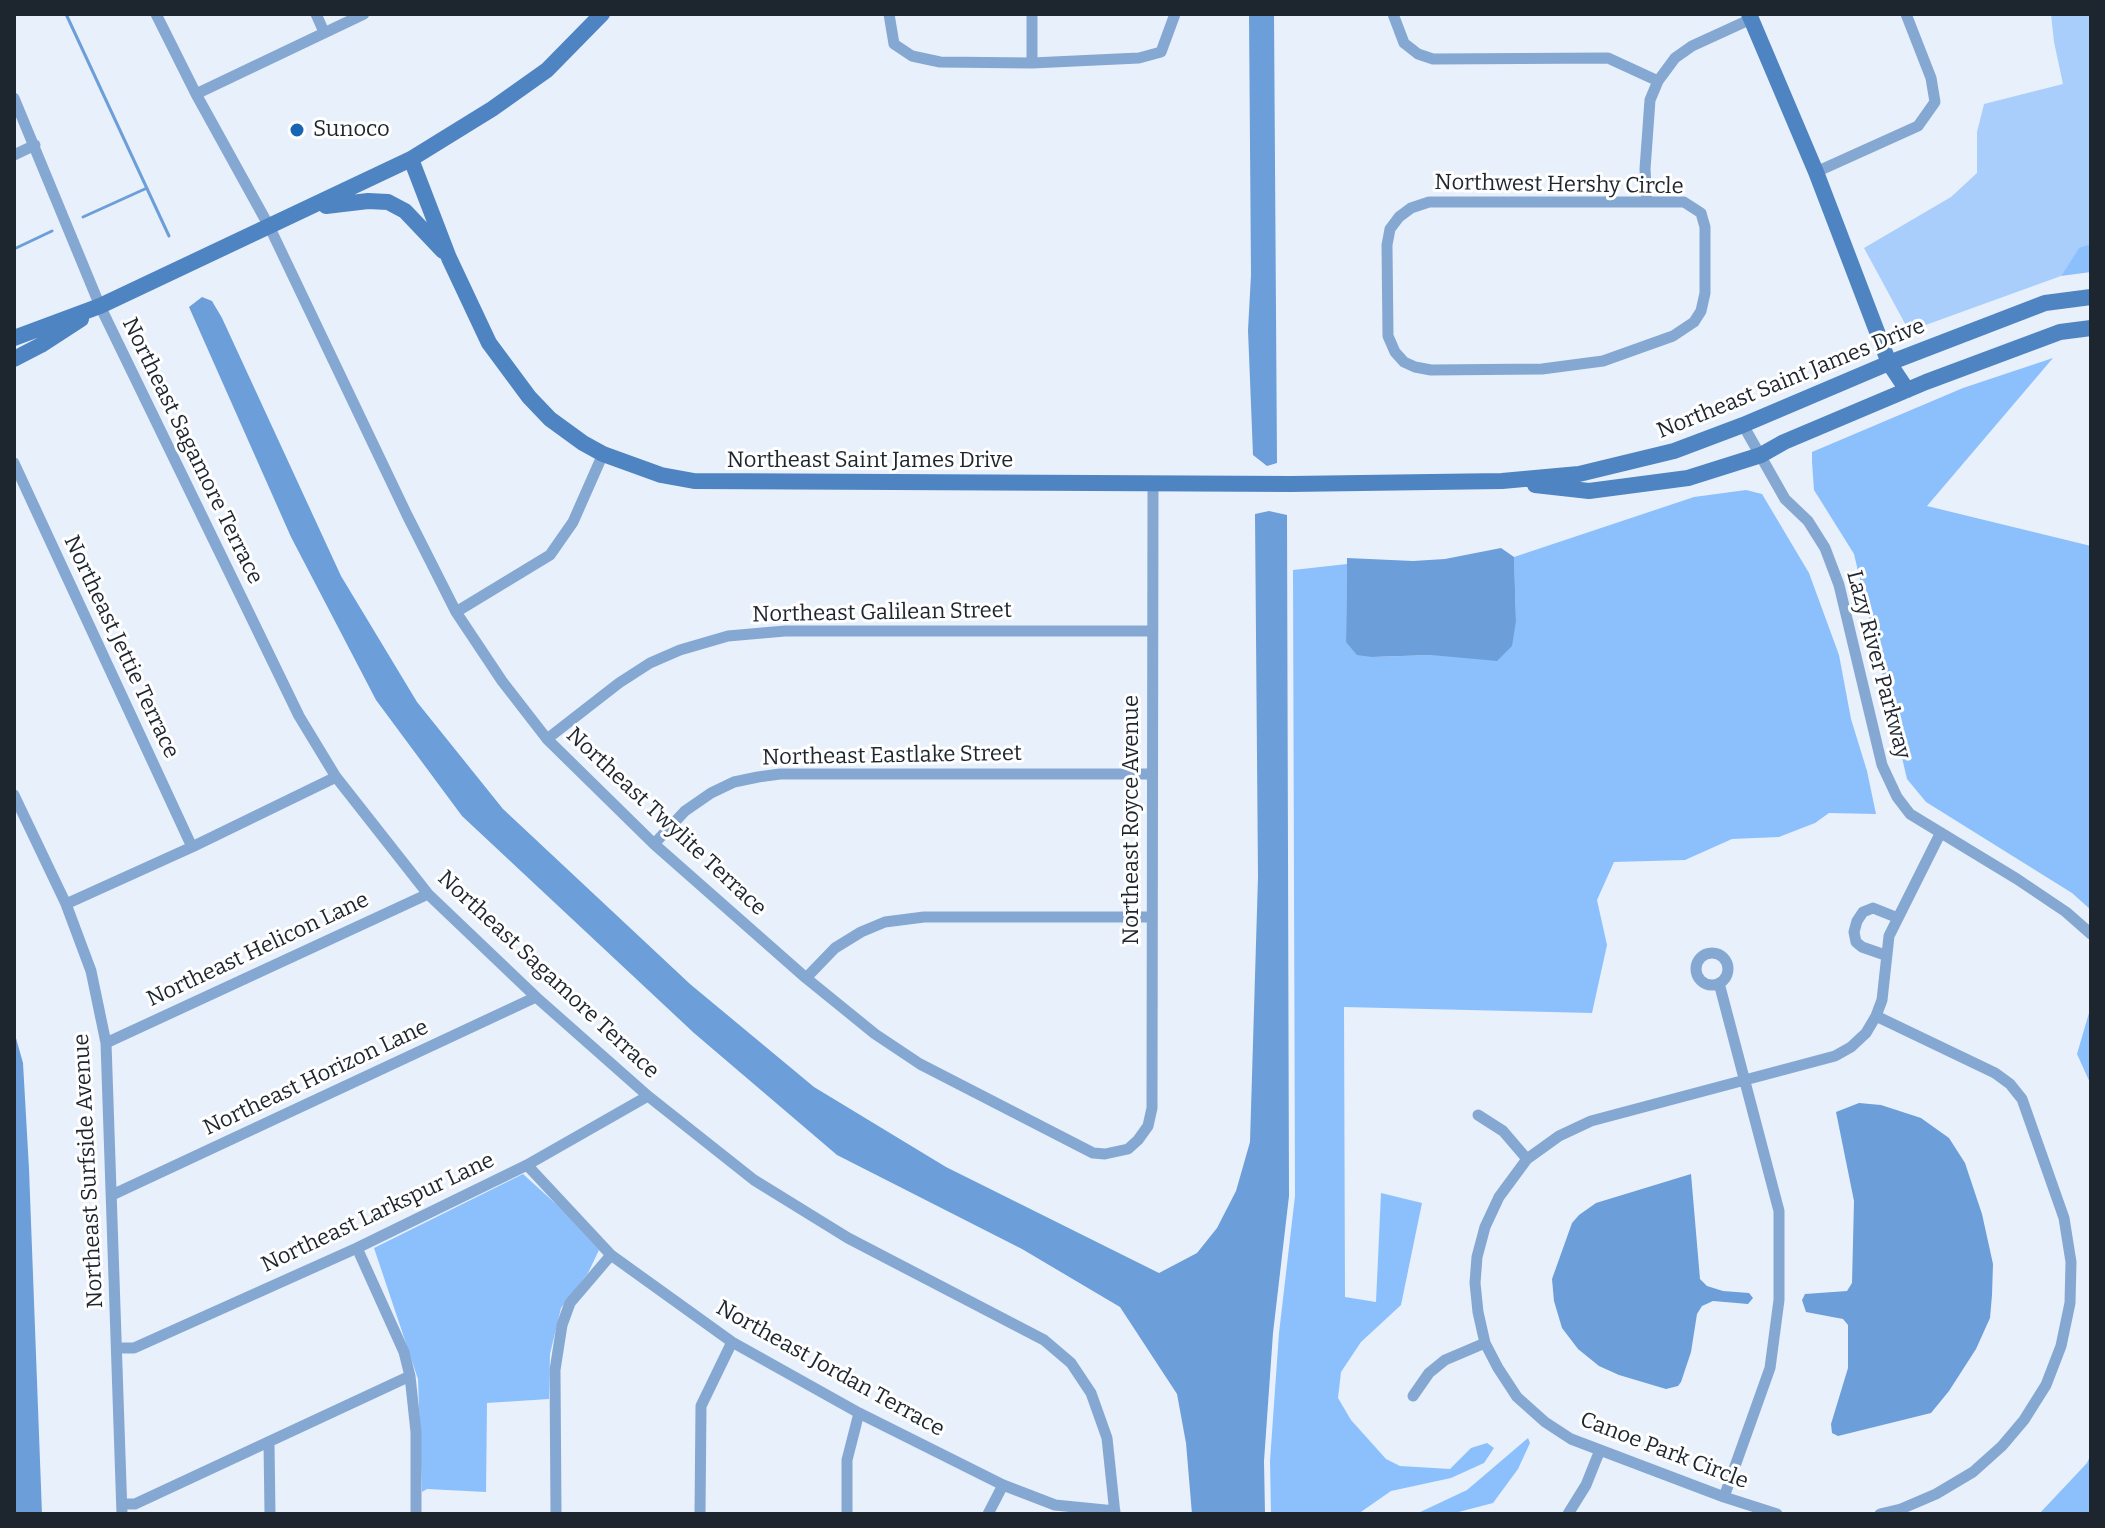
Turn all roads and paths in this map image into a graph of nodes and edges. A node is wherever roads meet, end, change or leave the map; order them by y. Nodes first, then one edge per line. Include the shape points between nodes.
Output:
1 (156, 14) edge
2 (316, 14) edge
3 (364, 14) edge
4 (602, 14) edge
5 (889, 14) edge
6 (1032, 14) edge
7 (1175, 14) edge
8 (1393, 14) edge
9 (1906, 14) edge
10 (1750, 16) edge
11 (324, 32) junction
12 (1032, 63) junction
13 (1658, 81) junction
14 (196, 94) junction
15 (14, 98) edge
16 (35, 145) junction
17 (14, 155) edge
18 (411, 159) junction
19 (1816, 172) junction
20 (1647, 202) junction
21 (312, 207) junction
22 (270, 228) junction
23 (449, 258) junction
24 (2091, 297) edge
25 (100, 306) junction
26 (2091, 328) edge
27 (14, 338) edge
28 (14, 359) edge
29 (1889, 363) junction
30 (1907, 390) junction
31 (1743, 425) junction
32 (603, 454) junction
33 (1761, 455) junction
34 (14, 463) edge
35 (1502, 481) junction
36 (1153, 484) junction
37 (456, 612) junction
38 (1152, 631) junction
39 (547, 739) junction
40 (1152, 774) junction
41 (336, 777) junction
42 (14, 795) edge
43 (1940, 834) junction
44 (654, 844) junction
45 (192, 847) junction
46 (428, 894) junction
47 (66, 904) junction
48 (1151, 917) junction
49 (1898, 918) junction
50 (2091, 934) edge
51 (1885, 955) junction
52 (806, 978) junction
53 (1719, 983) dead end
54 (536, 997) junction
55 (1876, 1016) junction
56 (106, 1043) junction
57 (1746, 1079) junction
58 (648, 1096) junction
59 (1478, 1115) dead end
60 (1128, 1149) joint
61 (1527, 1159) junction
62 (527, 1165) junction
63 (112, 1195) junction
64 (357, 1248) junction
65 (611, 1255) junction
66 (732, 1342) junction
67 (1485, 1343) junction
68 (118, 1348) junction
69 (410, 1376) junction
70 (1413, 1396) dead end
71 (859, 1413) junction
72 (269, 1443) junction
73 (1600, 1450) junction
74 (1003, 1485) junction
75 (1724, 1497) junction
76 (122, 1509) edge
77 (1115, 1512) edge
78 (270, 1514) edge
79 (416, 1514) edge
80 (556, 1514) edge
81 (700, 1514) edge
82 (847, 1514) edge
83 (988, 1514) edge
84 (1568, 1514) edge
85 (1777, 1514) edge
86 (1880, 1514) edge

1 - 14 street, Northeast Twylite Terrace
2 - 11 street
3 - 11 street
4 - 18 main road via 547,70
5 - 12 street via 894,44 912,56 940,62
6 - 12 street
7 - 12 street via 1161,52 1139,58
8 - 13 street via 1404,43 1433,59 1608,58
9 - 19 street via 1935,102 1918,126
10 - 13 street via 1675,58
10 - 19 main road
11 - 14 street
13 - 20 street via 1650,100
14 - 22 street, Northeast Twylite Terrace
15 - 16 street, Northeast Sagamore Terrace
16 - 17 street
16 - 25 street, Northeast Sagamore Terrace
18 - 21 main road
18 - 23 main road, Northeast Saint James Drive
19 - 29 main road
20 - 20 street, Northwest Hershy Circle via 1684,202 1701,213 1705,227 1701,311 1673,336 1603,361 1542,369 1431,370 1404,362 1395,352 1388,336 1387,245 1390,229 1411,208 1429,202
21 - 22 main road
21 - 23 main road via 388,202 405,211
22 - 25 main road
22 - 37 street, Northeast Twylite Terrace
23 - 32 main road, Northeast Saint James Drive via 489,343 511,376 550,419
24 - 29 main road, Northeast Saint James Drive via 2045,303
25 - 27 main road
25 - 28 main road
25 - 41 street, Northeast Sagamore Terrace via 299,716
26 - 30 main road, Northeast Saint James Drive via 2060,332
29 - 30 main road
29 - 31 main road, Northeast Saint James Drive
30 - 33 main road, Northeast Saint James Drive
31 - 33 street, Lazy River Parkway
31 - 35 main road, Northeast Saint James Drive via 1618,465
32 - 36 main road, Northeast Saint James Drive via 661,475 705,482
32 - 37 street via 573,522 550,555
33 - 35 main road, Northeast Saint James Drive via 1645,486 1589,491
33 - 43 street, Lazy River Parkway via 1785,499 1825,548 1839,585 1882,765 1897,797 1910,814
34 - 45 street, Northeast Jettie Terrace
35 - 36 main road, Northeast Saint James Drive
36 - 38 street, Northeast Royce Avenue
37 - 39 street, Northeast Twylite Terrace
38 - 39 street, Northeast Galilean Street via 785,631 728,636 650,663
38 - 40 street, Northeast Royce Avenue
39 - 44 street, Northeast Twylite Terrace
40 - 44 street, Northeast Eastlake Street via 758,777 711,793
40 - 48 street, Northeast Royce Avenue
41 - 45 street
41 - 46 street, Northeast Sagamore Terrace
42 - 47 street, Northeast Surfside Avenue
43 - 49 street
43 - 50 street, Lazy River Parkway via 2017,879
44 - 52 street, Northeast Twylite Terrace
45 - 47 street
46 - 54 street, Northeast Sagamore Terrace
46 - 56 street, Northeast Helicon Lane
47 - 56 street, Northeast Surfside Avenue via 91,971
48 - 52 street via 924,917 885,922 835,948
48 - 60 street, Northeast Royce Avenue via 1152,1108 1148,1126
49 - 51 street
49 - 51 street via 1871,909 1860,914 1854,927 1859,945
51 - 55 street
52 - 60 street, Northeast Twylite Terrace via 920,1064 1093,1153
53 - 57 street
54 - 58 street, Northeast Sagamore Terrace
54 - 63 street, Northeast Horizon Lane
55 - 57 street, Canoe Park Circle via 1866,1033 1835,1056
55 - 86 street via 1995,1073 2022,1099 2064,1218 2071,1262 2061,1346 2046,1385 2024,1420 1973,1472 1936,1494
56 - 63 street, Northeast Surfside Avenue
57 - 61 street, Canoe Park Circle via 1591,1121
57 - 75 street via 1779,1211 1779,1300 1770,1368
58 - 62 street, Northeast Larkspur Lane
58 - 77 street, Northeast Sagamore Terrace via 754,1180 848,1238 1044,1340 1071,1363 1091,1393 1107,1438
59 - 61 street via 1503,1131
61 - 67 street, Canoe Park Circle via 1499,1197 1477,1257 1475,1283
62 - 64 street, Northeast Larkspur Lane
62 - 65 street, Northeast Jordan Terrace
63 - 68 street, Northeast Surfside Avenue
64 - 68 street, Northeast Larkspur Lane via 134,1348
64 - 69 street
65 - 66 street, Northeast Jordan Terrace
65 - 80 street via 570,1303 562,1325 555,1370
66 - 71 street, Northeast Jordan Terrace
66 - 81 street via 701,1406
67 - 70 street via 1445,1360
67 - 73 street, Canoe Park Circle via 1517,1397 1571,1439
68 - 76 street, Northeast Surfside Avenue
69 - 72 street
69 - 79 street
71 - 74 street, Northeast Jordan Terrace
71 - 82 street via 847,1460
72 - 76 street
72 - 78 street
73 - 75 street, Canoe Park Circle
73 - 84 street
74 - 77 street, Northeast Jordan Terrace via 1055,1505
74 - 83 street
75 - 85 street, Canoe Park Circle

